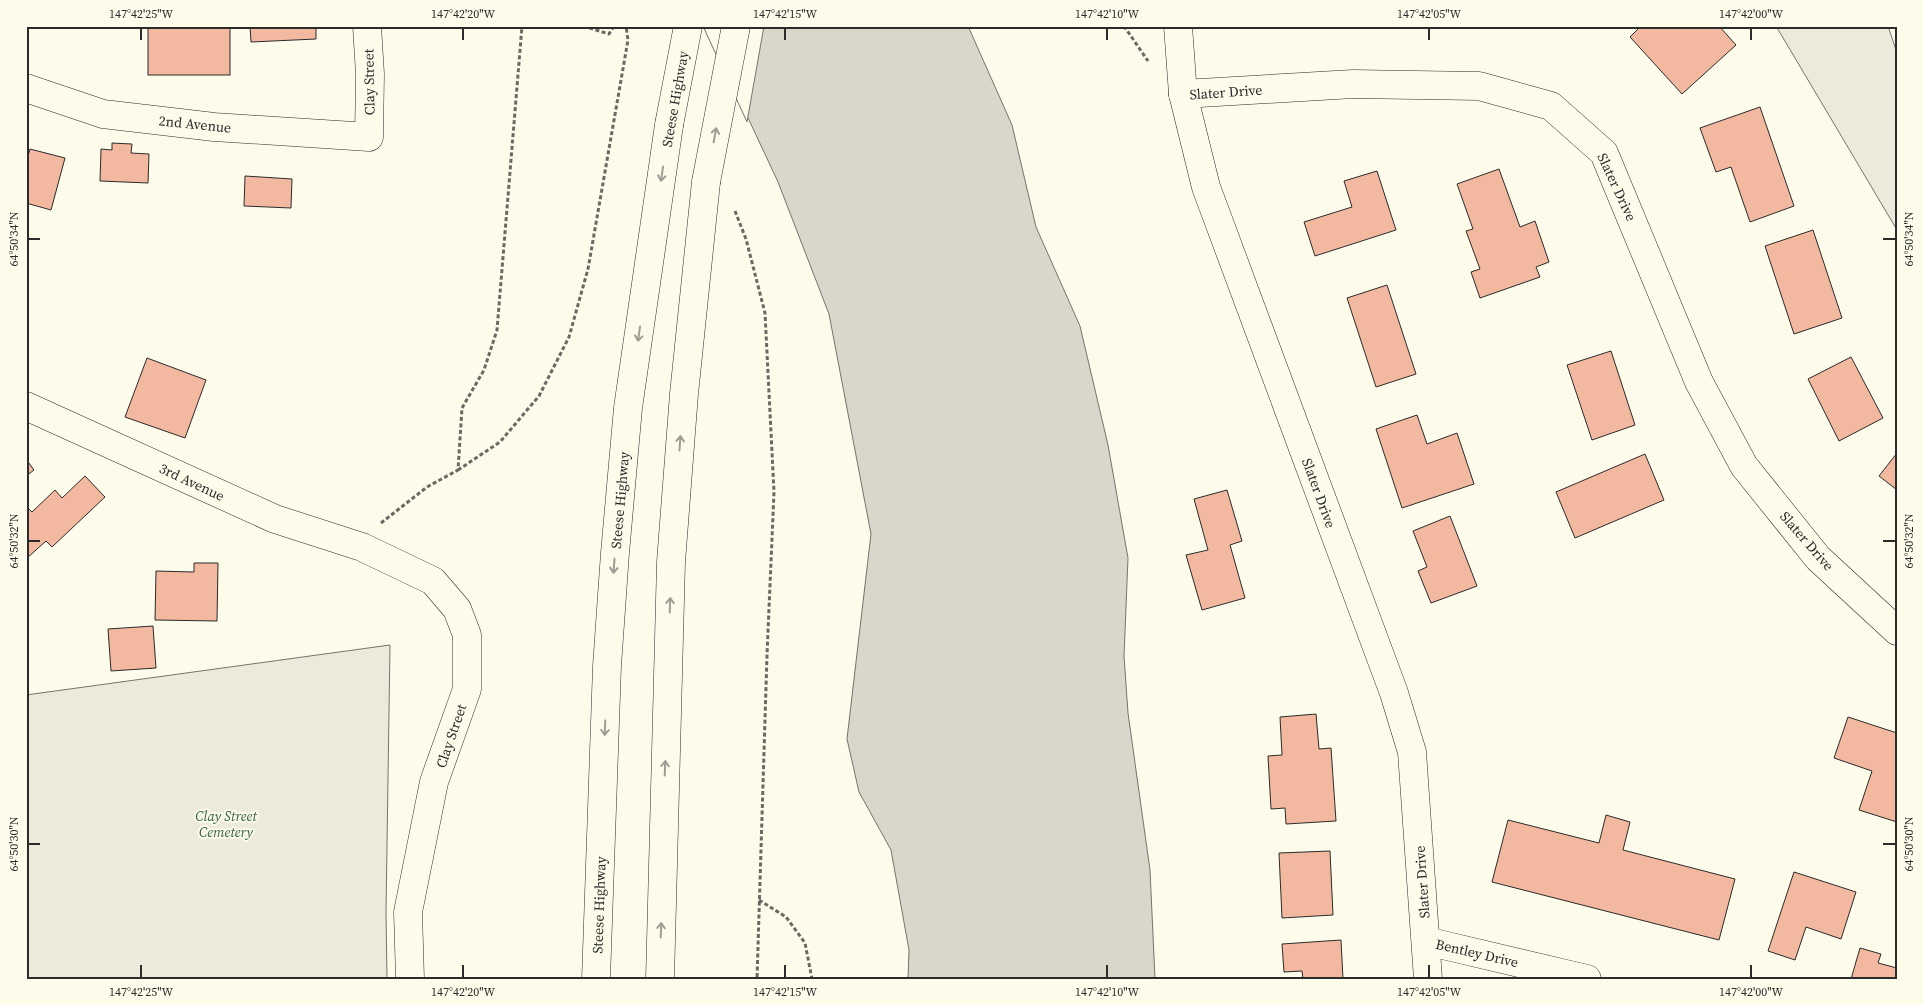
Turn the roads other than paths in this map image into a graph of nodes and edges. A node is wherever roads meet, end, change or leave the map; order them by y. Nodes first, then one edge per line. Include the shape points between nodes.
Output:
1 (367, 26) edge
2 (688, 26) edge
3 (736, 26) edge
4 (1178, 26) edge
5 (26, 88) edge
6 (1183, 94) junction
7 (369, 137) joint
8 (26, 406) edge
9 (362, 547) joint
10 (1897, 631) edge
11 (1426, 942) junction
12 (410, 979) edge
13 (596, 979) edge
14 (660, 979) edge
15 (1428, 979) edge
16 (1587, 979) edge

1 - 7 main road, Clay Street
2 -> 13 main road, Steese Highway, bridge via 669,125 628,408 607,666
14 -> 3 main road, bridge via 671,562 684,394 706,182
4 - 6 main road
5 - 7 main road, 2nd Avenue via 103,114 214,128
6 - 10 main road, Slater Drive via 1353,84 1479,86 1552,106 1604,152 1699,382 1744,466 1818,558
6 - 11 main road, Slater Drive via 1206,187 1394,693 1412,752
8 - 9 main road, 3rd Avenue via 274,520
9 - 12 main road, Clay Street via 433,581 457,609 467,635 467,689 434,782 408,912
11 - 15 main road, Slater Drive
11 - 16 main road, Bentley Drive

